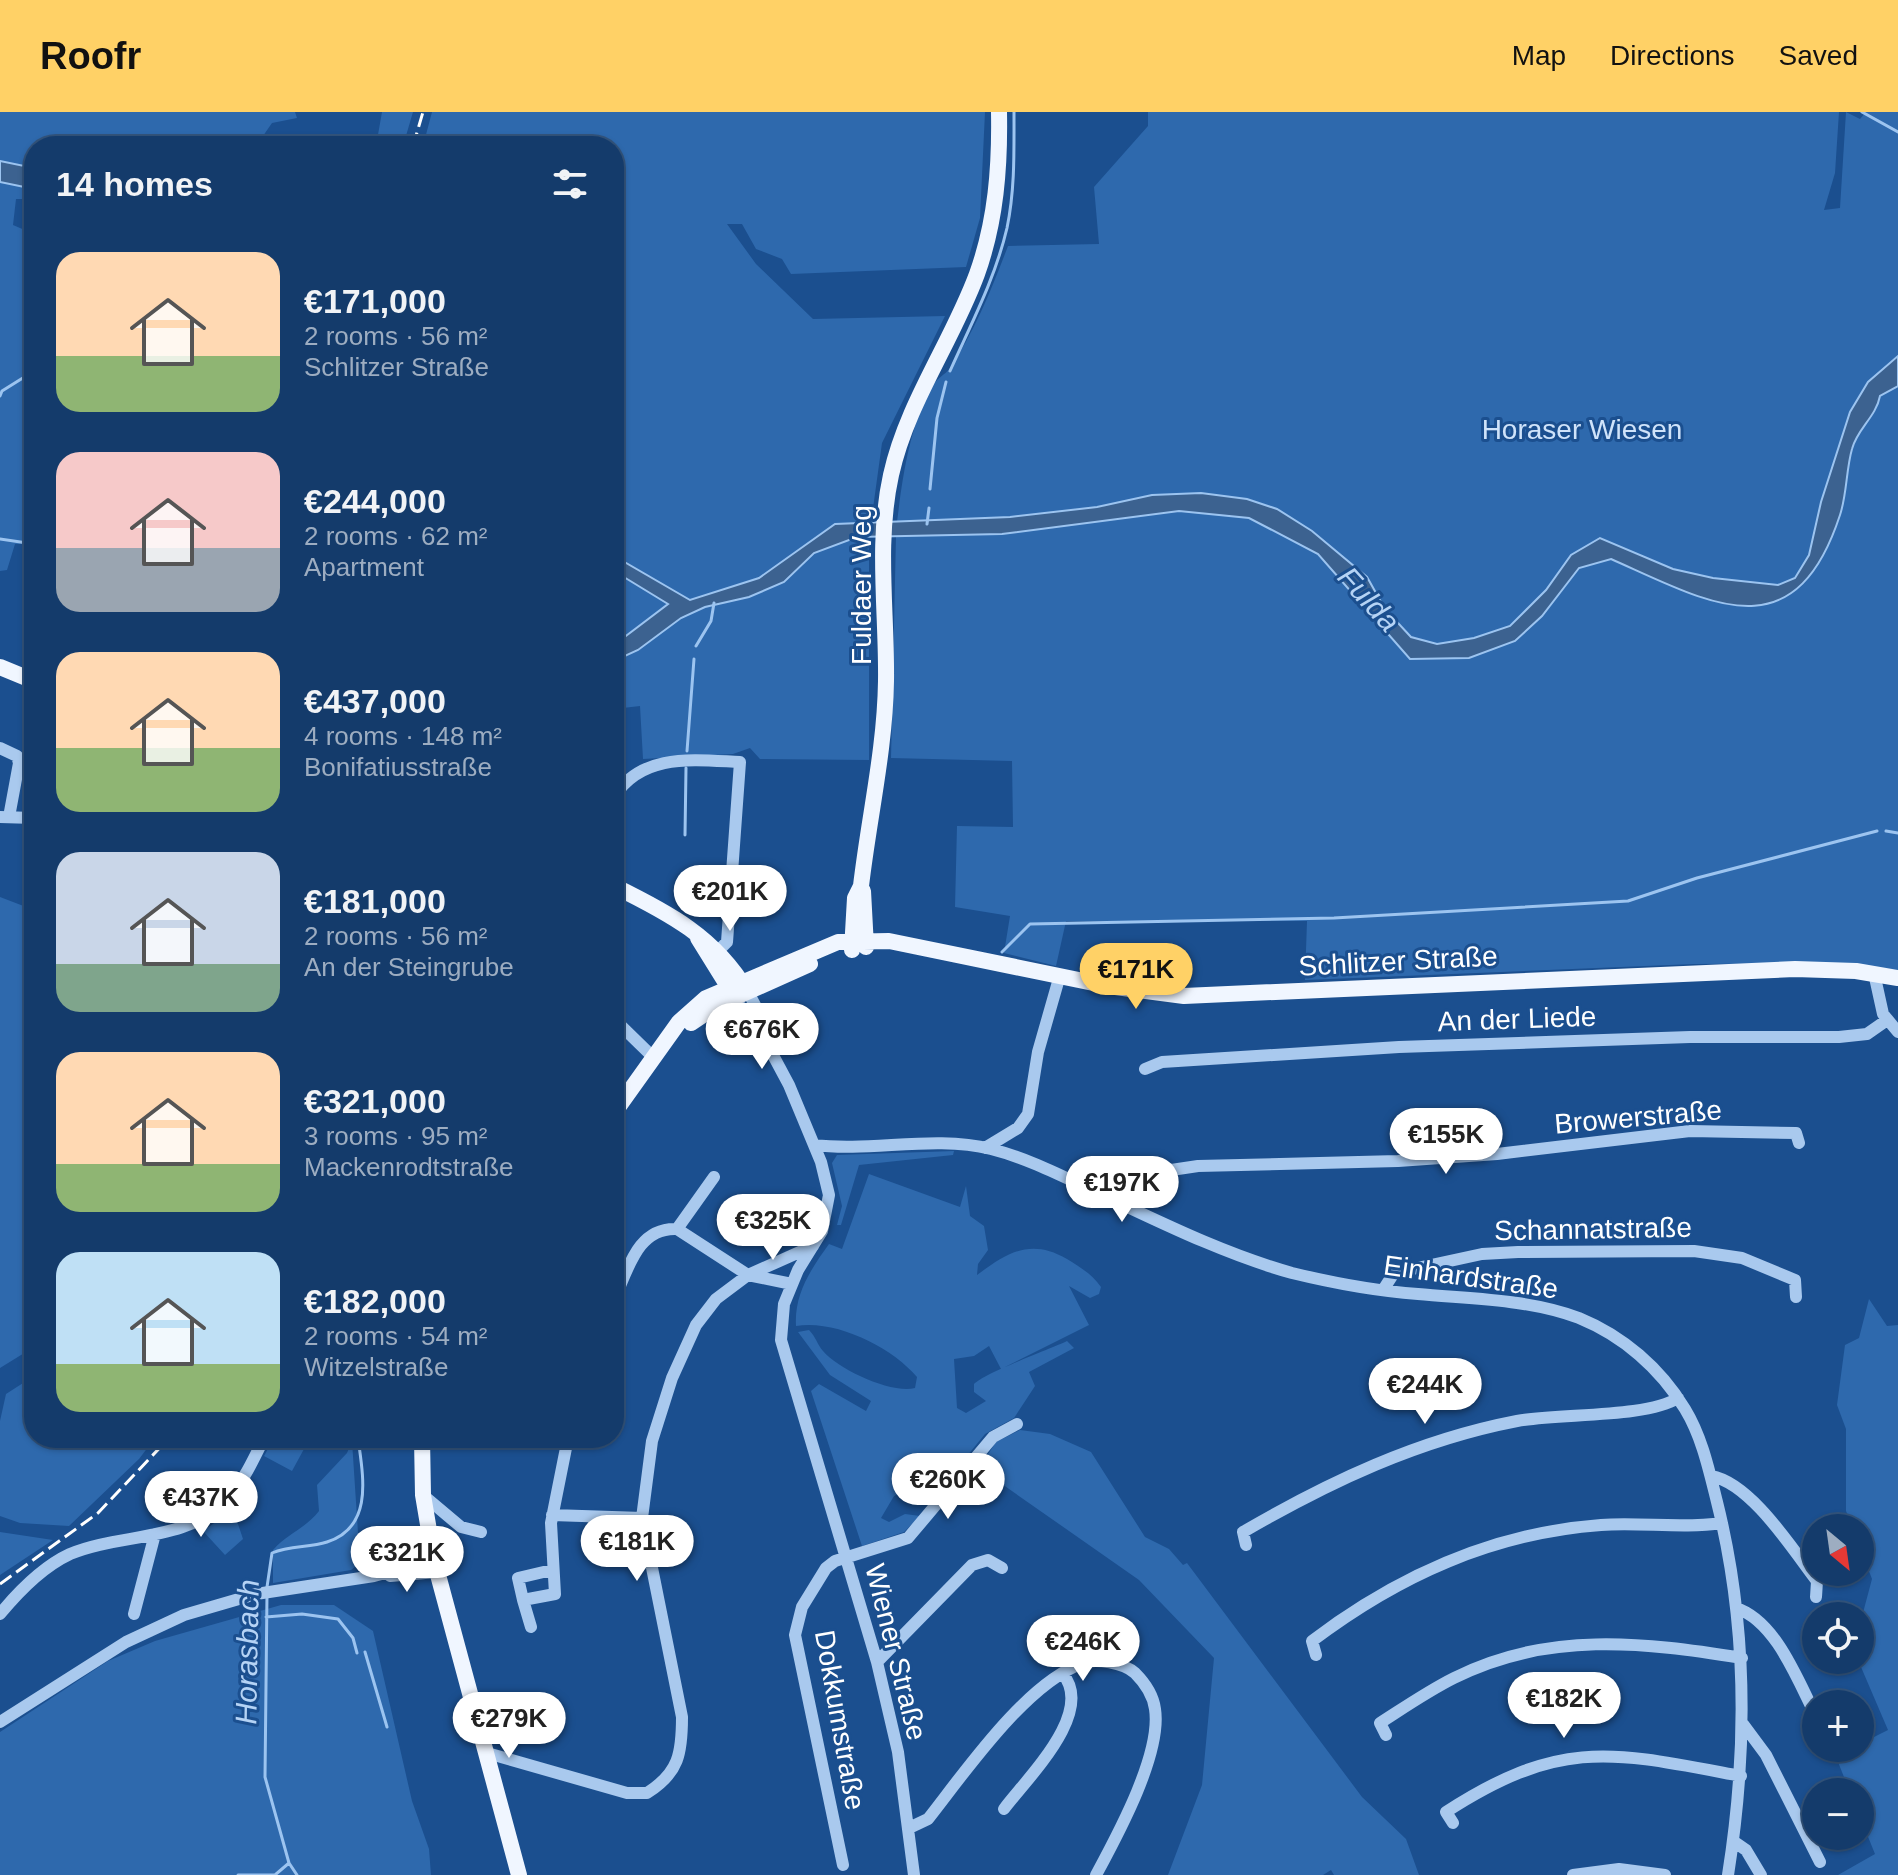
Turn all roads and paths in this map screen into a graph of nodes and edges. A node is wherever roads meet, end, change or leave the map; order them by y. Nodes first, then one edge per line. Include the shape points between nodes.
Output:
1 (999, 112) edge
2 (0, 667) edge
3 (24, 677) edge
4 (0, 748) edge
5 (624, 783) edge
6 (5, 817) edge
7 (624, 891) edge
8 (698, 938) junction
9 (859, 945) junction
10 (719, 950) junction
11 (1874, 973) junction
12 (1060, 975) junction
13 (1898, 978) edge
14 (738, 989) junction
15 (1887, 1020) junction
16 (624, 1029) edge
17 (1898, 1032) edge
18 (653, 1057) junction
19 (1145, 1069) dead end
20 (624, 1099) edge
21 (1799, 1143) dead end
22 (814, 1145) junction
23 (985, 1148) junction
24 (714, 1177) dead end
25 (1096, 1192) junction
26 (677, 1229) junction
27 (814, 1245) junction
28 (748, 1275) junction
29 (624, 1280) edge
30 (792, 1284) junction
31 (1383, 1290) junction
32 (1796, 1297) dead end
33 (1678, 1398) junction
34 (1017, 1424) dead end
35 (258, 1448) edge
36 (422, 1448) edge
37 (566, 1448) edge
38 (1711, 1476) junction
39 (423, 1495) junction
40 (552, 1515) junction
41 (642, 1518) junction
42 (1722, 1523) junction
43 (481, 1532) dead end
44 (155, 1534) junction
45 (1246, 1545) dead end
46 (848, 1558) junction
47 (436, 1566) junction
48 (1002, 1568) dead end
49 (552, 1570) junction
50 (1816, 1597) dead end
51 (523, 1600) junction
52 (1736, 1608) junction
53 (0, 1614) edge
54 (134, 1614) dead end
55 (531, 1627) dead end
56 (1316, 1655) dead end
57 (1742, 1658) junction
58 (877, 1662) junction
59 (1063, 1674) junction
60 (1802, 1692) edge
61 (0, 1722) edge
62 (1743, 1724) junction
63 (1386, 1735) dead end
64 (487, 1753) junction
65 (1741, 1776) junction
66 (1004, 1809) dead end
67 (1453, 1823) dead end
68 (909, 1828) junction
69 (1733, 1841) junction
70 (1820, 1862) dead end
71 (843, 1865) dead end
72 (519, 1875) edge
73 (914, 1875) edge
74 (1096, 1875) edge
75 (1573, 1875) edge
76 (1665, 1875) edge
77 (1728, 1875) edge
78 (1761, 1875) edge

1 - 9 main road, Fuldaer Weg via 998,185 985,249 910,417 888,489 885,711 861,886
2 - 3 main road
4 - 6 street via 17,756 19,763
5 - 10 street via 669,761 740,762 727,942
7 - 8 main road via 668,913
8 - 10 main road
8 - 14 main road
9 - 12 main road, Schlitzer Straße via 959,953
9 - 14 main road, Schlitzer Straße via 833,943
10 - 14 main road
11 - 12 main road, Schlitzer Straße via 1765,970 1206,996 1139,991
11 - 13 main road, Schlitzer Straße
11 - 15 street
12 - 23 street via 1038,1052 1028,1114 1018,1128
14 - 18 main road, Schlitzer Straße via 690,1011
14 - 22 street, Wiener Straße via 765,1024 766,1042
15 - 17 street
15 - 19 street, An der Liede via 1867,1034 1839,1037 1399,1047 1162,1062
16 - 18 street
18 - 20 main road, Schlitzer Straße
21 - 25 street, Browerstraße via 1796,1133 1690,1131 1497,1154 1183,1168 1111,1179
22 - 23 street, Einhardstraße
22 - 27 street, Wiener Straße via 829,1195 827,1216
23 - 25 street, Einhardstraße
24 - 26 street
25 - 31 street, Einhardstraße via 1258,1263
26 - 28 street
26 - 29 street via 653,1231 644,1239
27 - 28 street
27 - 30 street, Wiener Straße
28 - 30 street
28 - 41 street via 716,1299 696,1325 672,1378 652,1441
30 - 46 street, Wiener Straße via 781,1325 784,1355
31 - 32 street, Schannatstraße via 1398,1271 1482,1254 1694,1251 1762,1265 1795,1280
31 - 33 street, Einhardstraße via 1536,1306 1579,1318 1641,1356
33 - 38 street, Einhardstraße
33 - 45 street via 1652,1410 1518,1421 1418,1446 1345,1476 1243,1532
34 - 46 street, Dokkumstraße via 993,1437 908,1538
35 - 44 street via 226,1500 187,1526
36 - 39 main road
37 - 40 street
38 - 42 street, Einhardstraße
38 - 50 street via 1729,1481 1763,1512 1817,1581
39 - 43 street via 461,1527
39 - 47 main road
40 - 41 street
40 - 49 street
41 - 64 street via 682,1717 677,1768 647,1793 627,1793
42 - 52 street, Einhardstraße
42 - 56 street via 1568,1528 1485,1546 1416,1574 1354,1610 1312,1641
44 - 53 street via 67,1555
44 - 54 street
46 - 58 street, Wiener Straße
46 - 71 street, Dokkumstraße via 835,1561 819,1576 802,1607 795,1635
47 - 61 street via 256,1594 158,1625
47 - 64 main road
48 - 58 street via 988,1560 972,1565
49 - 51 street via 555,1594
49 - 51 street via 518,1578
51 - 55 street
52 - 57 street, Einhardstraße
52 - 60 street via 1757,1619
57 - 62 street, Einhardstraße
57 - 63 street via 1630,1643 1546,1648 1454,1678 1380,1723
58 - 68 street, Wiener Straße
59 - 66 street via 1074,1700 1070,1719
59 - 68 street via 1020,1707 928,1819
59 - 74 street via 1084,1662 1130,1668 1147,1685 1156,1710 1152,1745 1128,1817
62 - 65 street, Einhardstraße
62 - 70 street via 1766,1755
64 - 72 main road
65 - 67 street via 1628,1756 1557,1759 1484,1787 1446,1812
65 - 69 street, Einhardstraße
68 - 73 street, Wiener Straße
69 - 77 street, Einhardstraße
69 - 78 street via 1746,1850
75 - 76 street via 1619,1869

